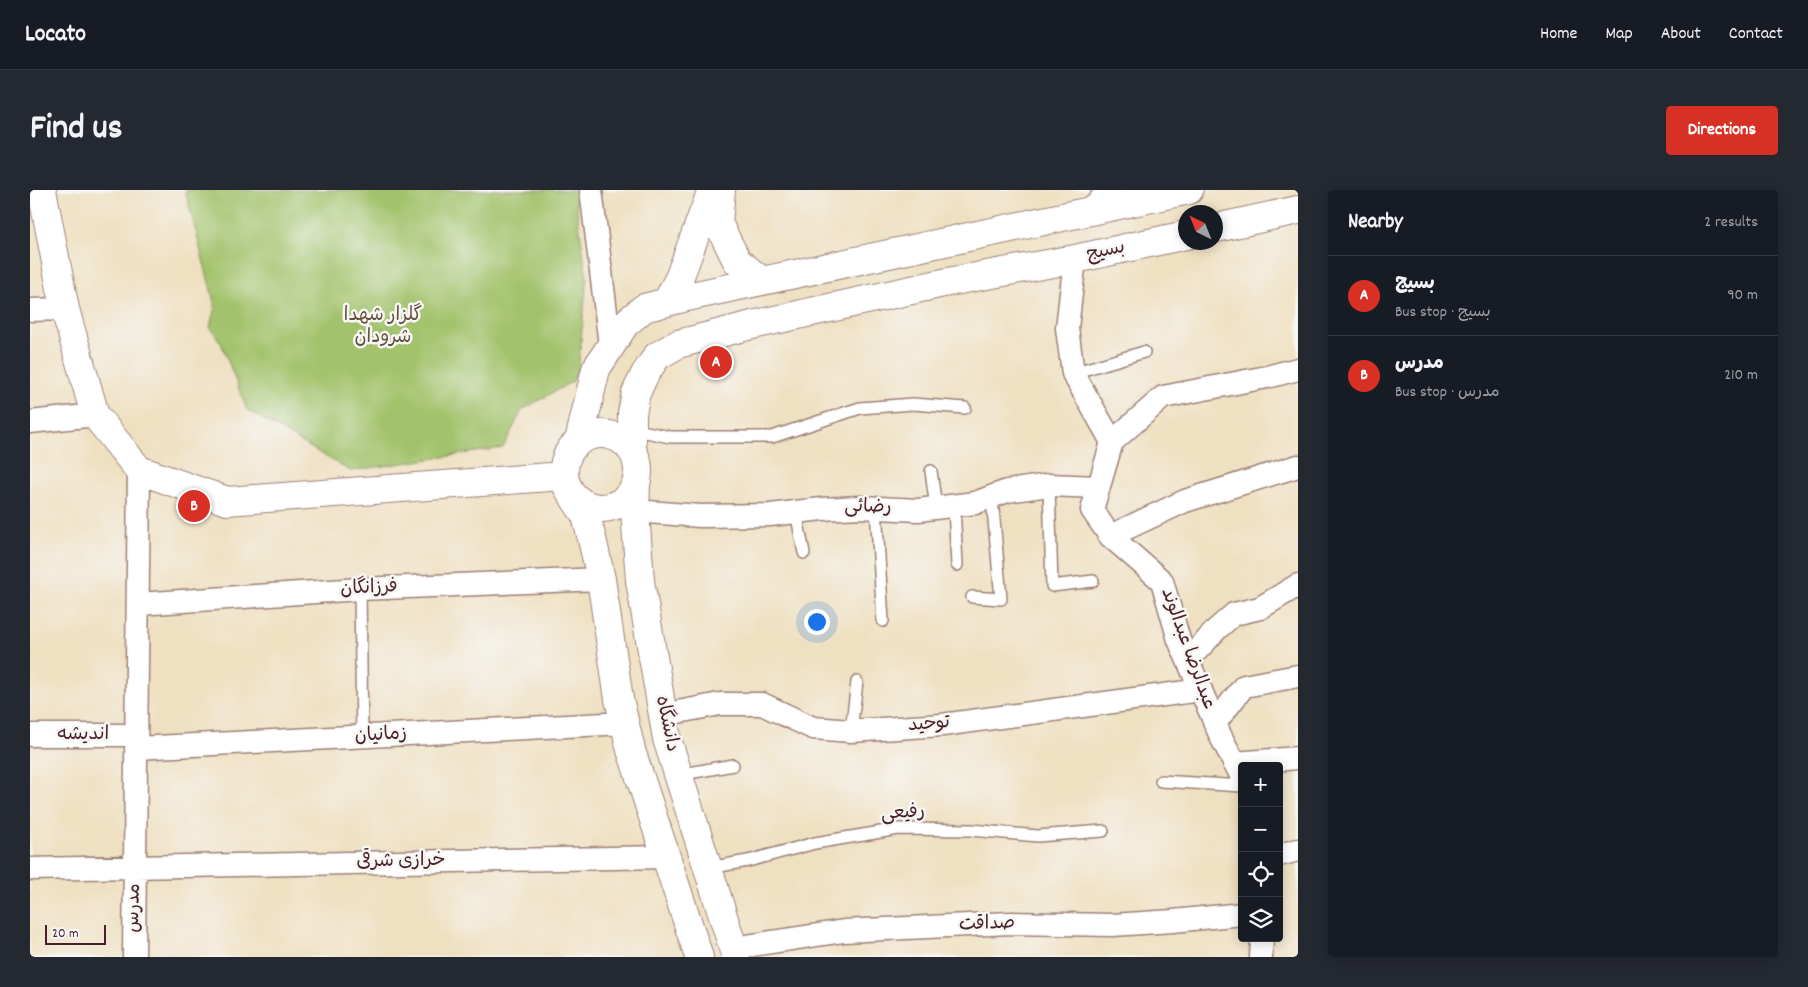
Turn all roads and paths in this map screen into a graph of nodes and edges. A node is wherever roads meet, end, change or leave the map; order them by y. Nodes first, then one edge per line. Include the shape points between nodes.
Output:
1 (42, 190) edge
2 (591, 190) edge
3 (712, 190) edge
4 (721, 190) edge
5 (1108, 190) edge
6 (1189, 190) edge
7 (1090, 200) edge
8 (1298, 210) edge
9 (1223, 226) edge
10 (1178, 237) edge
11 (934, 244) junction
12 (1075, 259) junction
13 (762, 281) junction
14 (948, 282) junction
15 (667, 302) junction
16 (65, 309) junction
17 (30, 310) edge
18 (610, 345) junction
19 (1144, 352) dead end
20 (1298, 369) edge
21 (1073, 373) junction
22 (965, 408) dead end
23 (95, 415) junction
24 (30, 422) edge
25 (632, 439) junction
26 (578, 441) junction
27 (1112, 442) junction
28 (1298, 466) edge
29 (139, 470) junction
30 (931, 471) dead end
31 (636, 484) junction
32 (1050, 486) junction
33 (569, 487) junction
34 (1098, 487) junction
35 (992, 497) junction
36 (945, 507) junction
37 (876, 508) junction
38 (634, 511) junction
39 (796, 512) junction
40 (1110, 536) junction
41 (804, 553) dead end
42 (958, 565) dead end
43 (601, 579) junction
44 (1093, 581) dead end
45 (1298, 585) edge
46 (360, 589) junction
47 (972, 597) dead end
48 (138, 604) junction
49 (883, 621) dead end
50 (1188, 660) junction
51 (1298, 676) edge
52 (857, 682) dead end
53 (1200, 690) junction
54 (662, 715) junction
55 (625, 723) junction
56 (1214, 723) junction
57 (851, 731) junction
58 (30, 736) edge
59 (362, 736) junction
60 (136, 741) junction
61 (1298, 758) edge
62 (1278, 762) edge
63 (733, 765) dead end
64 (1238, 770) edge
65 (678, 775) junction
66 (1161, 781) dead end
67 (1238, 786) edge
68 (1103, 831) dead end
69 (1298, 850) edge
70 (1283, 854) edge
71 (666, 857) junction
72 (135, 867) junction
73 (708, 868) junction
74 (30, 869) edge
75 (1238, 914) edge
76 (1262, 942) edge
77 (768, 950) edge
78 (734, 953) edge
79 (134, 957) edge
80 (699, 957) edge
81 (1261, 957) edge

1 - 16 main road
2 - 18 street
3 - 15 main road
4 - 13 main road via 718,223 737,261
5 - 7 street
6 - 7 main road
7 - 11 main road
8 - 9 main road
10 - 12 main road, بسیج
11 - 13 main road
11 - 14 main road
12 - 14 main road, بسیج
12 - 21 street via 1066,328
13 - 15 main road
14 - 25 main road, بسیج via 678,344 657,356 645,374 636,393 632,413
15 - 18 main road via 644,308 625,324
16 - 17 street
16 - 23 main road
18 - 26 main road via 596,369
19 - 21 lane
20 - 27 street via 1163,397
21 - 27 street
22 - 25 lane via 912,404 860,408 772,436
23 - 24 street
23 - 29 main road
25 - 26 main road via 623,441 601,434
25 - 31 main road via 638,466
26 - 33 main road via 564,462
27 - 34 street, عبدالرضا عبدالوند
28 - 40 street via 1184,501
29 - 33 main road via 227,501
29 - 48 street, مدرس
30 - 36 lane
31 - 33 main road via 622,502 598,509 585,506
31 - 38 main road, دانشگاه
32 - 34 street, رضائی
32 - 35 street, رضائی via 1007,491
32 - 44 lane via 1052,586
33 - 43 main road, دانشگاه via 586,516
34 - 40 street, عبدالرضا عبدالوند via 1092,510
35 - 36 street, رضائی
35 - 47 lane via 1001,599
36 - 37 street, رضائی via 918,510
36 - 42 lane
37 - 39 street, رضائی
37 - 49 lane
38 - 39 street, رضائی via 700,516
38 - 54 main road, دانشگاه via 640,581
39 - 41 lane
40 - 50 street, عبدالرضا عبدالوند via 1162,581
43 - 46 street, فرزانگان
43 - 55 main road, دانشگاه
45 - 50 street via 1260,608 1234,614
46 - 48 street, فرزانگان
46 - 59 lane
48 - 60 street, مدرس
50 - 53 street, عبدالرضا عبدالوند
51 - 56 street via 1244,686
52 - 57 lane
53 - 56 street, عبدالرضا عبدالوند
53 - 57 street, توحید via 942,725
54 - 57 street, توحید via 720,704 762,704 813,728
54 - 65 main road, دانشگاه
55 - 59 street, زمانیان
55 - 71 main road, دانشگاه via 630,750
56 - 64 street, عبدالرضا عبدالوند
58 - 60 street, اندیشه
59 - 60 street, زمانیان
60 - 72 street, مدرس
61 - 62 street
63 - 65 lane
65 - 73 main road, دانشگاه
66 - 67 lane
68 - 73 lane, رفیعی via 1038,836 971,830 899,829
69 - 70 street
71 - 72 street, خرازی شرقی
71 - 80 main road, دانشگاه
72 - 74 street, خرازی شرقی
72 - 79 street, مدرس
73 - 78 main road, دانشگاه
75 - 77 street, صداقت via 1112,925 1010,923 844,931
76 - 81 street
77 - 78 street, صداقت

